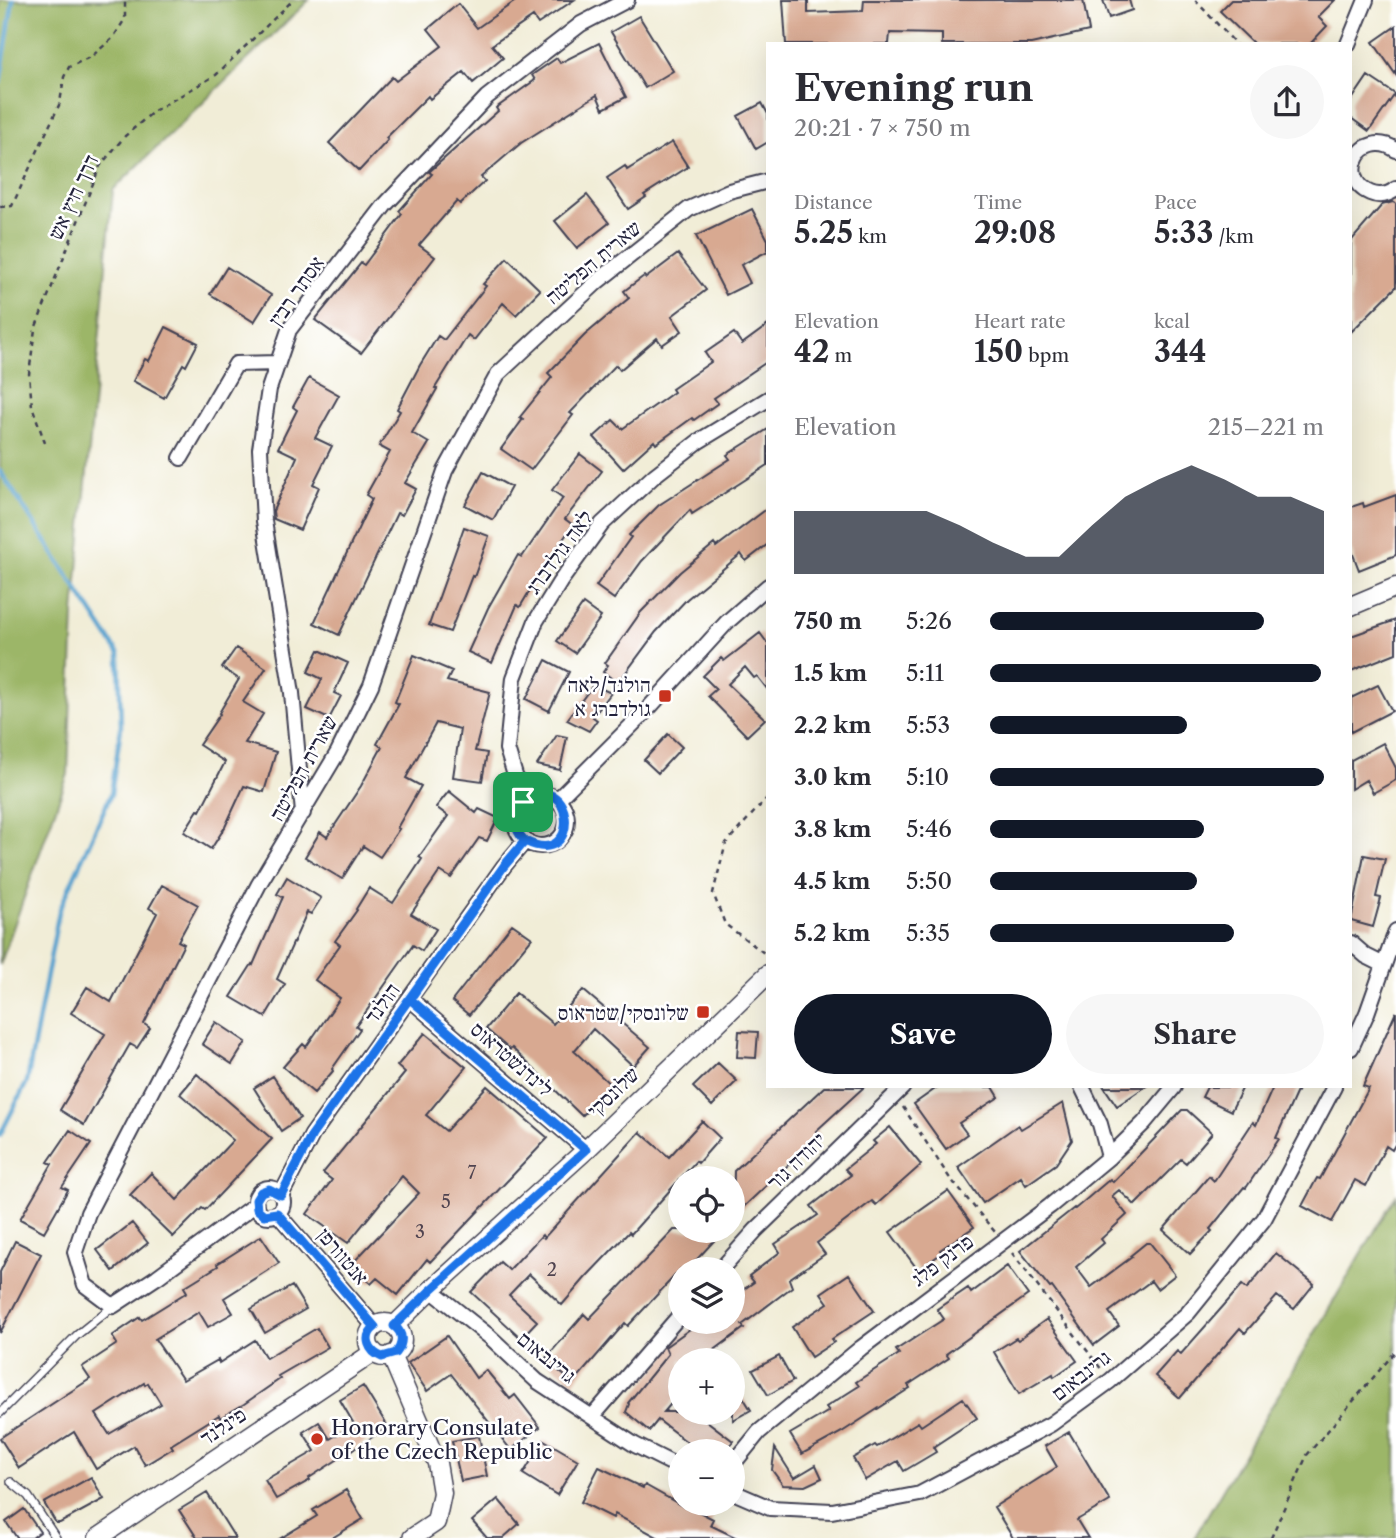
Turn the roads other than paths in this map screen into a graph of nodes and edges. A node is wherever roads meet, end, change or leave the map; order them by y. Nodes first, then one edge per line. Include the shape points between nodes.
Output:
1 (627, 0) edge
2 (1366, 0) edge
3 (1349, 42) edge
4 (1393, 144) edge
5 (1353, 158) edge
6 (1352, 180) edge
7 (766, 182) edge
8 (1396, 189) edge
9 (278, 363) junction
10 (766, 400) edge
11 (181, 458) dead end
12 (1396, 587) edge
13 (766, 588) edge
14 (1352, 606) edge
15 (557, 800) junction
16 (523, 802) junction
17 (303, 813) junction
18 (525, 841) junction
19 (1396, 931) edge
20 (1352, 944) edge
21 (1384, 965) junction
22 (766, 976) edge
23 (410, 999) junction
24 (1352, 1045) edge
25 (902, 1088) edge
26 (1082, 1088) edge
27 (1173, 1088) edge
28 (1333, 1088) edge
29 (586, 1150) junction
30 (1109, 1157) junction
31 (281, 1195) junction
32 (256, 1204) junction
33 (277, 1213) junction
34 (732, 1257) edge
35 (431, 1290) junction
36 (113, 1306) junction
37 (394, 1326) junction
38 (375, 1327) junction
39 (668, 1329) edge
40 (382, 1353) junction
41 (0, 1413) edge
42 (592, 1417) junction
43 (745, 1449) edge
44 (668, 1462) edge
45 (11, 1482) dead end
46 (745, 1497) edge
47 (56, 1538) edge
48 (98, 1538) edge
49 (411, 1538) edge

1 - 9 street, אסתר רבין via 581,24 487,97 385,205 289,330
2 - 3 street
4 - 5 street via 1370,145
5 - 6 street
6 - 8 street via 1372,195
7 - 17 street, שארית הפליטה via 729,191 689,209 597,282 498,374 445,471 371,685
9 - 11 street via 236,364
9 - 17 street, אסתר רבין via 260,449 263,509 292,693
10 - 16 street, לאה גולדברג via 654,475 602,524 559,582 536,621 513,678 507,749
12 - 14 street
13 - 15 street via 727,622
15 - 16 street via 544,794
15 - 18 street via 567,818 562,835 543,846
16 - 18 street via 515,823
17 - 36 street, שארית הפליטה via 259,884 88,1213 75,1252 85,1285
18 - 23 street, הולנד
19 - 21 street
20 - 21 street
21 - 24 street
22 - 29 street, שלונסקי
23 - 29 street, לינדנשטראוס
23 - 31 street, הולנד via 312,1135
25 - 34 street, יהודה גור
26 - 30 street
27 - 30 street, פרנק פלג
28 - 46 street, גרינבאום via 1264,1219 1188,1313 1110,1381 1051,1424 920,1494 832,1511 770,1508
29 - 35 street, שלונסקי
30 - 43 street, פרנק פלג via 851,1357 759,1432
31 - 32 street via 265,1189
31 - 33 street via 283,1203
32 - 33 street via 264,1215
32 - 36 street
33 - 38 street, אנטוורפן
35 - 37 street, שלונסקי
35 - 42 street, גרינבאום via 537,1381
36 - 41 lane via 77,1335
37 - 38 street via 384,1323
37 - 40 street via 401,1334 401,1344 396,1353
38 - 40 street via 368,1342
39 - 42 street
40 - 48 street, פינלנד
40 - 49 street via 437,1463 442,1493 436,1522
42 - 44 street, גרינבאום
45 - 47 lane via 28,1496

